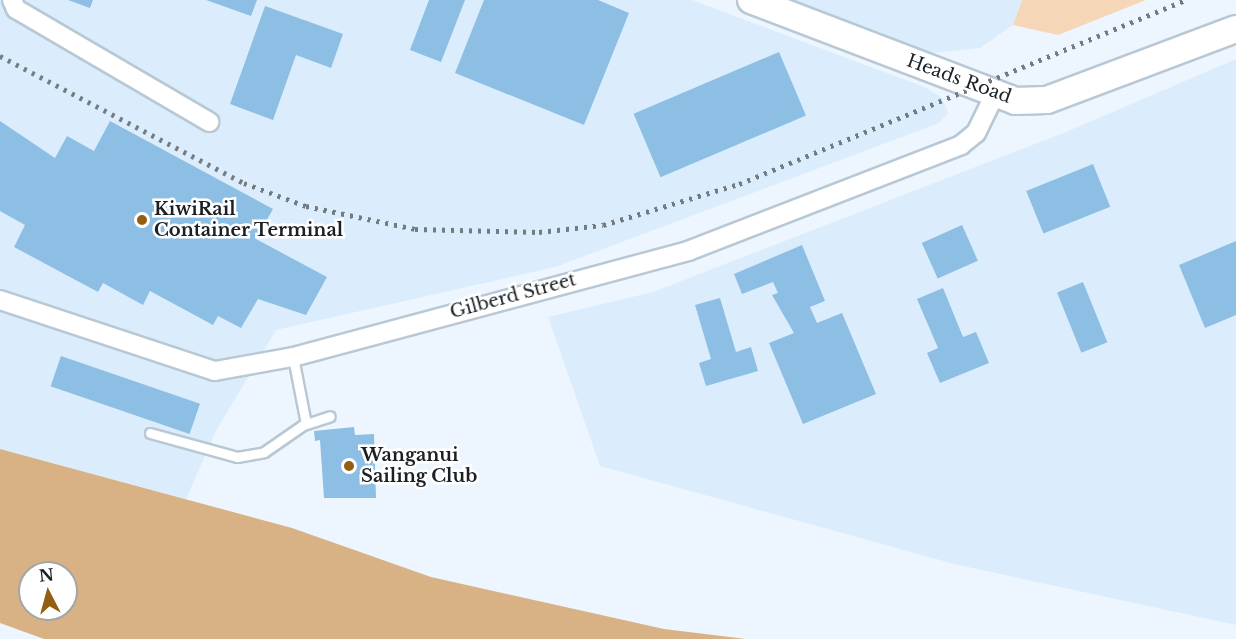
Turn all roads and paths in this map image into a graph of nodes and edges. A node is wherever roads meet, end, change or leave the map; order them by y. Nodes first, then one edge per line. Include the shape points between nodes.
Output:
1 (12, 0) edge
2 (751, 0) edge
3 (1236, 28) edge
4 (994, 96) junction
5 (209, 122) dead end
6 (0, 300) edge
7 (293, 357) junction
8 (330, 416) dead end
9 (306, 424) junction
10 (150, 433) dead end

1 - 5 street via 16,9
2 - 4 main road, Heads Road
3 - 4 main road, Heads Road via 1047,100
4 - 7 street, Gilberd Street via 976,133 961,145 688,251
6 - 7 street, Gilberd Street via 214,371
7 - 9 lane
8 - 9 lane
9 - 10 lane via 264,453 237,457

